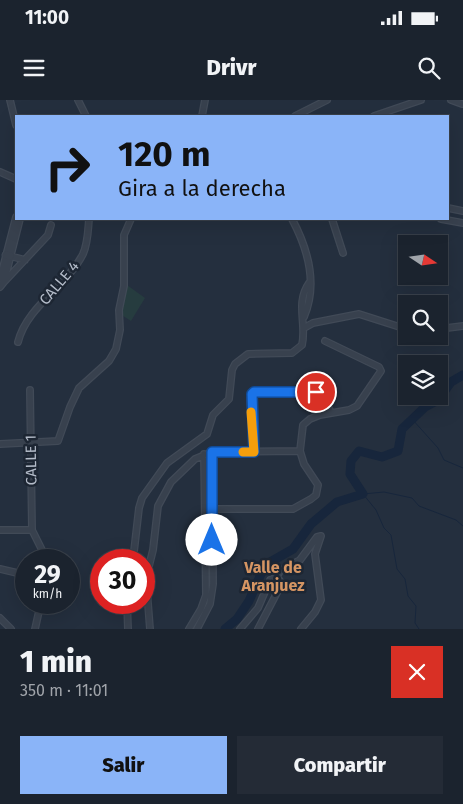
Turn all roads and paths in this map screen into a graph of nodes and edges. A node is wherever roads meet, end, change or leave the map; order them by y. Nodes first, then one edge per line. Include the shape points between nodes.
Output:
1 (10, 100) edge
2 (78, 100) edge
3 (205, 100) edge
4 (327, 100) edge
5 (421, 100) edge
6 (451, 100) edge
7 (463, 106) edge
8 (86, 115) edge
9 (202, 115) edge
10 (297, 115) edge
11 (377, 115) edge
12 (15, 121) edge
13 (0, 172) edge
14 (15, 179) edge
15 (449, 208) edge
16 (463, 211) edge
17 (15, 220) edge
18 (20, 220) edge
19 (89, 220) edge
20 (131, 220) edge
21 (292, 220) edge
22 (332, 220) edge
23 (446, 220) edge
24 (463, 223) edge
25 (51, 224) dead end
26 (343, 253) dead end
27 (8, 255) junction
28 (25, 260) junction
29 (1, 283) edge
30 (398, 326) edge
31 (463, 326) edge
32 (448, 327) edge
33 (304, 328) junction
34 (325, 341) dead end
35 (18, 342) dead end
36 (30, 390) dead end
37 (330, 411) junction
38 (30, 442) junction
39 (0, 444) edge
40 (212, 452) junction
41 (254, 452) junction
42 (300, 452) junction
43 (204, 454) junction
44 (209, 509) junction
45 (0, 530) edge
46 (32, 530) junction
47 (42, 549) edge
48 (134, 549) edge
49 (0, 569) edge
50 (15, 572) edge
51 (277, 578) junction
52 (38, 614) edge
53 (127, 614) edge
54 (0, 618) edge
55 (11, 629) edge
56 (35, 629) edge
57 (128, 629) edge
58 (150, 629) edge
59 (189, 629) edge
60 (197, 629) edge
61 (240, 629) edge
62 (258, 629) edge
63 (301, 629) edge

1 - 12 street
2 - 8 street
3 - 9 street
4 - 10 street
5 - 11 street
6 - 7 street
13 - 14 street
15 - 16 street
17 - 27 street
18 - 27 street
19 - 35 street, CALLE 4 via 86,242 79,259 27,323
20 - 38 street via 124,235 124,286 119,310 120,330 113,356 79,388 58,441
21 - 33 street via 309,260
22 - 26 street
23 - 24 street
25 - 28 street via 48,235
27 - 28 street
27 - 29 street
28 - 29 street
30 - 33 street via 359,314 313,323
31 - 32 street
33 - 48 street via 302,345 296,351 248,354 235,364 229,399 213,415 207,434 167,463 142,498
34 - 37 street via 379,367 381,371 357,406
36 - 38 street, CALLE 1
37 - 41 street via 324,396 316,392 254,392 250,398
37 - 42 street via 304,423
38 - 39 street
38 - 46 street, CALLE 1
40 - 41 street
40 - 43 street
40 - 44 street
41 - 42 street
42 - 44 street via 318,485 316,494 307,503 289,510
43 - 44 street
43 - 58 street via 179,473 158,506 146,578
44 - 59 street via 206,595
44 - 60 street via 212,598
45 - 46 street
46 - 47 street
49 - 50 street
51 - 61 street via 270,580 258,608
51 - 62 street via 280,587
51 - 63 street via 280,571 300,560 321,536 315,554 321,600
52 - 56 street
53 - 57 street
54 - 55 street

